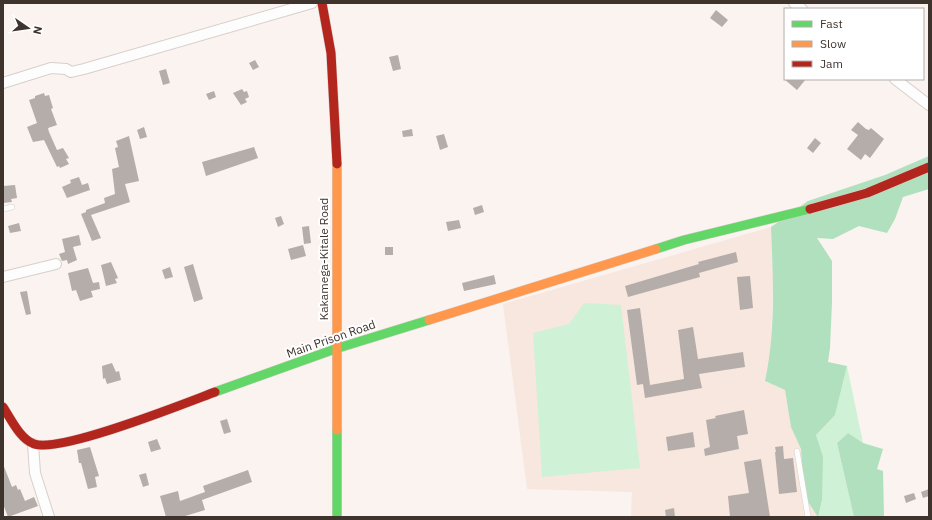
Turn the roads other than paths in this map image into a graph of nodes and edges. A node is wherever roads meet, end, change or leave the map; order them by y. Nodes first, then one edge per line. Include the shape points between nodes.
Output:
1 (312, 3) edge
2 (322, 3) edge
3 (896, 80) edge
4 (3, 83) edge
5 (929, 105) edge
6 (929, 166) edge
7 (12, 207) dead end
8 (3, 209) edge
9 (56, 264) dead end
10 (3, 277) edge
11 (335, 349) junction
12 (3, 408) edge
13 (33, 444) junction
14 (797, 451) dead end
15 (49, 517) edge
16 (337, 517) edge
17 (808, 517) edge

1 - 4 street via 84,69 71,72 51,68
2 - 11 main road, Kakamega-Kitale Road via 331,53 335,104
3 - 5 street
6 - 11 main road, Main Prison Road via 867,193 774,220 684,240
7 - 8 lane
9 - 10 street
11 - 13 main road, Main Prison Road via 106,431 66,443 44,446
11 - 16 main road, Kakamega-Kitale Road
12 - 13 main road via 24,438
13 - 15 street via 35,473
14 - 17 lane

